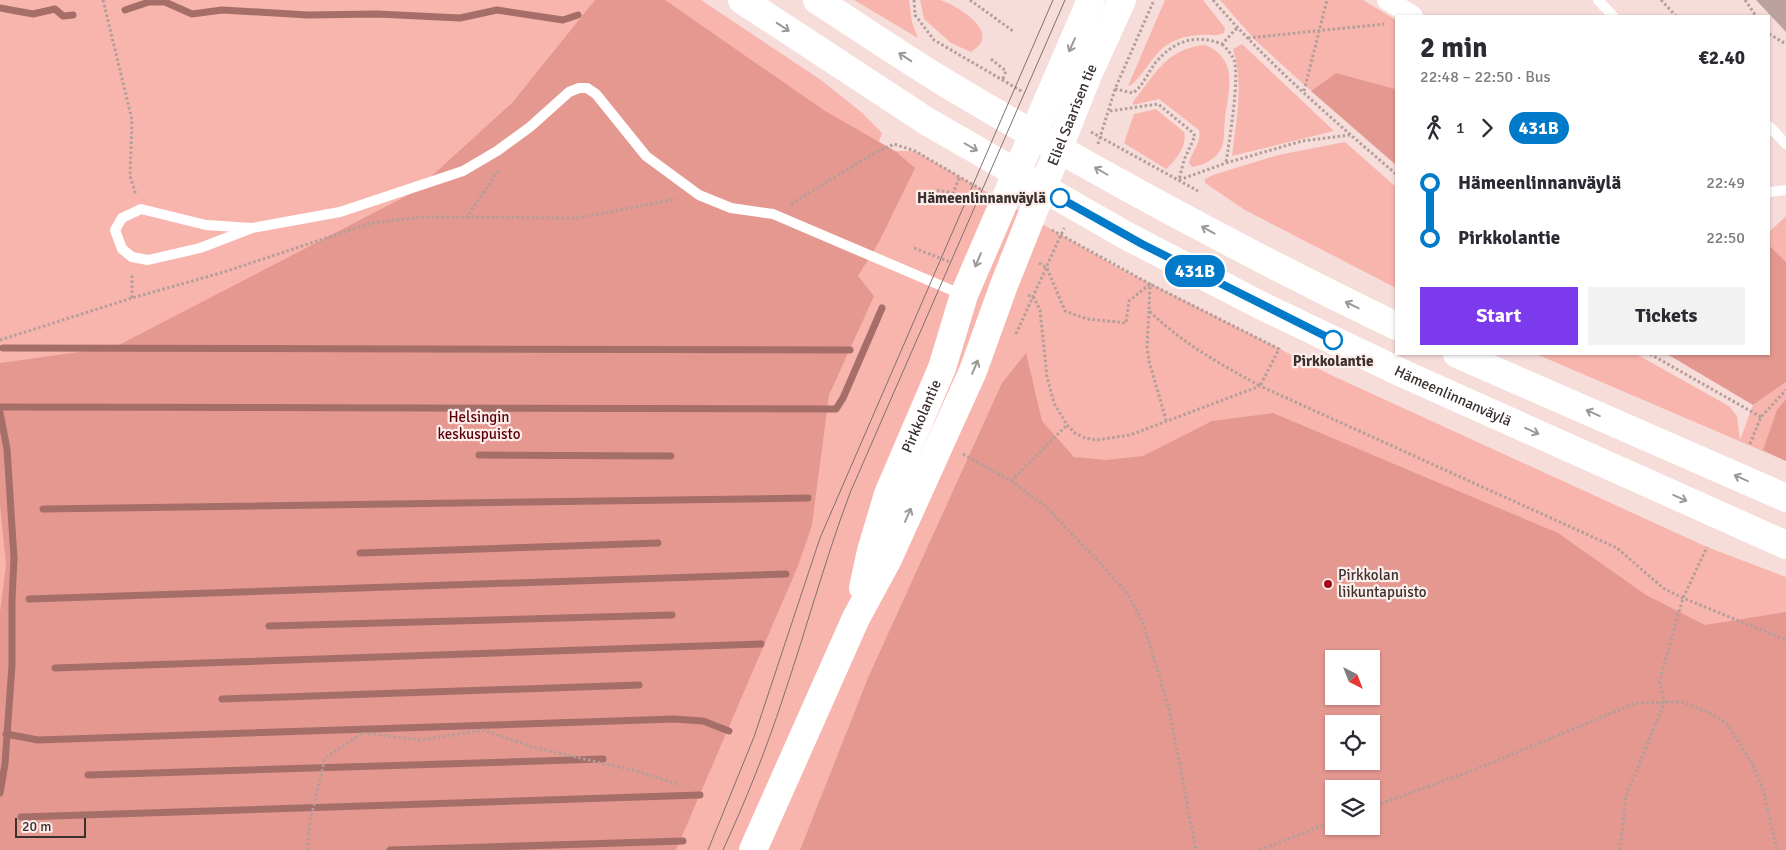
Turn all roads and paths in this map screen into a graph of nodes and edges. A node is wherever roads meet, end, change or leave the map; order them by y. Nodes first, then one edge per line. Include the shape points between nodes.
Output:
1 (103, 0) edge
2 (742, 0) edge
3 (817, 0) edge
4 (914, 0) edge
5 (970, 0) edge
6 (1092, 0) edge
7 (1122, 0) edge
8 (1154, 0) edge
9 (1213, 0) edge
10 (1327, 0) edge
11 (1387, 0) edge
12 (1598, 0) edge
13 (1660, 0) edge
14 (1745, 0) edge
15 (1411, 15) edge
16 (1612, 15) edge
17 (1675, 15) edge
18 (1755, 15) edge
19 (1387, 23) dead end
20 (1237, 28) junction
21 (1013, 31) dead end
22 (1319, 32) junction
23 (1770, 36) edge
24 (1247, 38) junction
25 (1222, 44) junction
26 (1786, 44) edge
27 (959, 56) dead end
28 (1115, 89) junction
29 (1304, 91) junction
30 (1110, 111) junction
31 (1770, 127) edge
32 (1350, 135) junction
33 (1786, 144) edge
34 (1097, 147) dead end
35 (915, 151) dead end
36 (1226, 163) junction
37 (1155, 168) dead end
38 (1395, 173) edge
39 (1178, 180) junction
40 (1786, 190) edge
41 (1198, 191) dead end
42 (1770, 192) edge
43 (699, 195) junction
44 (141, 209) junction
45 (773, 214) junction
46 (998, 216) joint
47 (1065, 225) dead end
48 (252, 228) junction
49 (1026, 230) joint
50 (132, 257) junction
51 (1033, 260) dead end
52 (1112, 264) dead end
53 (1047, 268) junction
54 (1150, 284) junction
55 (964, 295) junction
56 (132, 298) junction
57 (1034, 298) junction
58 (1149, 311) junction
59 (1395, 326) edge
60 (0, 340) edge
61 (1013, 340) dead end
62 (1459, 355) edge
63 (1652, 355) edge
64 (1260, 386) junction
65 (1786, 390) edge
66 (1761, 417) junction
67 (1166, 420) junction
68 (1067, 425) junction
69 (1750, 444) dead end
70 (958, 451) dead end
71 (1011, 481) junction
72 (1786, 498) edge
73 (1786, 545) edge
74 (1707, 547) dead end
75 (1683, 598) junction
76 (856, 618) junction
77 (1786, 640) edge
78 (1665, 701) junction
79 (677, 784) dead end
80 (1380, 804) edge
81 (1325, 825) edge
82 (307, 850) edge
83 (754, 850) edge
84 (1196, 850) edge
85 (1260, 850) edge
86 (1620, 850) edge
87 (1777, 850) edge

1 - 44 path via 132,120 130,176
2 -> 73 main road, Hämeenlinnanväylä via 928,122 1125,235 1404,374
59 -> 3 main road via 1280,270 1143,195 946,83
4 - 27 path via 915,15 925,30
5 - 21 path
6 -> 46 main road, Eliel Saarisen tie
7 - 49 main road, Eliel Saarisen tie via 1087,77
8 - 28 path
9 - 20 path
10 - 22 path
11 - 15 street
12 - 16 lane
13 - 17 path
14 - 18 path
19 - 22 path
20 - 24 path
20 - 25 path
22 - 24 path
22 - 29 path
23 - 26 path
24 - 29 path
25 - 28 path via 1206,38 1173,46 1156,62 1133,93
25 - 36 path via 1235,62
28 - 30 path
29 - 32 path
30 - 34 path
30 - 39 path via 1158,104 1192,132 1195,139
31 - 33 lane
32 - 36 path via 1302,141
32 - 38 path
35 - 45 path via 894,144
36 - 39 path
37 - 39 path
39 - 41 path
40 - 42 lane
43 - 45 lane via 731,208
43 - 48 lane via 646,156 596,94 588,88 579,88 569,92 497,151 463,171 340,212
43 - 56 path via 578,218 424,217 371,223 224,272
44 - 48 lane via 206,225
44 - 50 lane via 122,218 114,230 122,249
45 - 55 lane
46 -> 55 main road, Pirkkolantie
47 - 53 path
48 - 50 lane via 200,248 148,260
76 -> 49 main road, Pirkkolantie via 888,559 973,371
50 - 56 path
51 - 53 path
52 - 54 path
53 - 54 path via 1065,311 1087,319 1126,323 1128,301
53 - 57 path
54 - 58 path
54 - 64 path via 1279,349
55 - 76 main road, Pirkkolantie via 942,368 888,494
56 - 60 path
57 - 61 path
57 - 68 path via 1040,310 1049,386 1054,403
58 - 64 path via 1176,336
58 - 67 path via 1149,361
72 -> 62 main road
63 - 66 path
64 - 67 path
64 - 75 path via 1617,548 1663,588
65 - 66 path
66 - 69 path
67 - 68 path via 1130,435 1097,440 1075,433
68 - 71 path
70 - 71 path
71 - 84 path via 1044,505 1102,564 1127,593 1144,622 1169,709
74 - 75 path
75 - 77 path
75 - 78 path via 1660,682
76 - 83 main road, Pirkkolantie
78 - 80 path via 1636,703 1474,770
78 - 86 path via 1626,796
78 - 87 path via 1682,702 1727,724 1752,763 1763,789
79 - 82 path via 638,771 536,748 483,730 421,740 362,733 325,758
81 - 85 path

